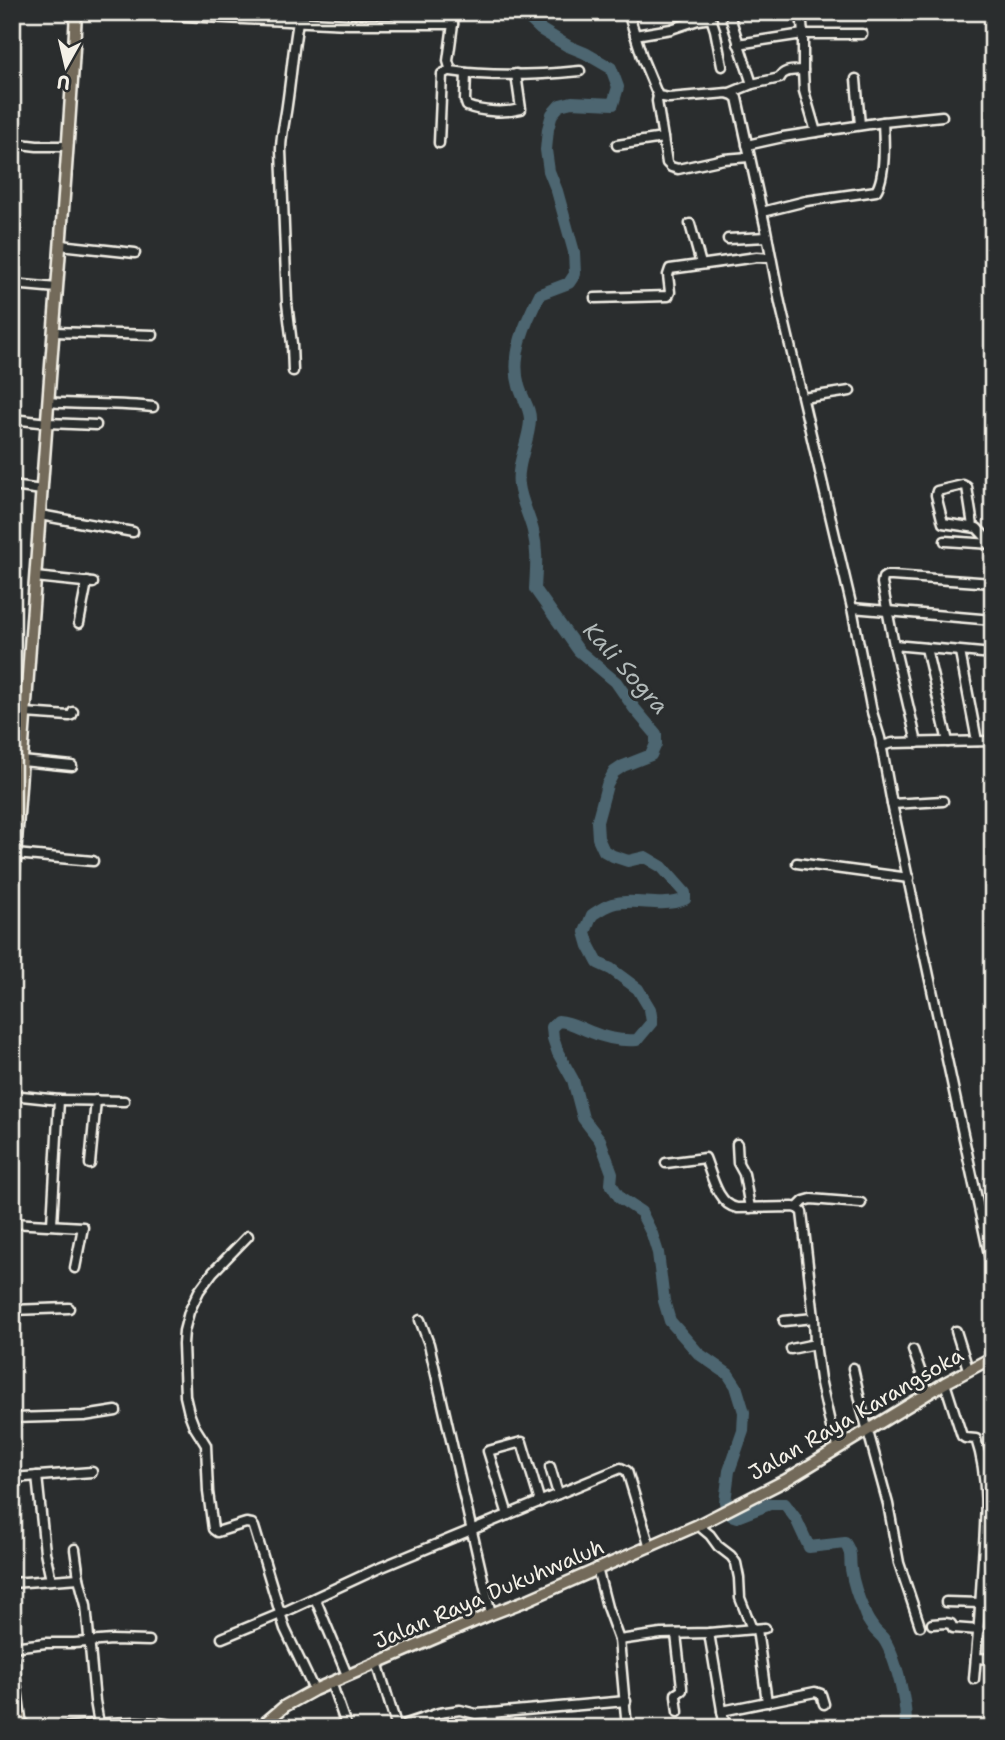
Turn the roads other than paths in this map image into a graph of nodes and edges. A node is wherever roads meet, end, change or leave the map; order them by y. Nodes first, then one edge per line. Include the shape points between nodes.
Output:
1 (76, 12) edge
2 (101, 12) edge
3 (453, 12) edge
4 (628, 12) edge
5 (801, 12) edge
6 (707, 15) edge
7 (731, 20) dead end
8 (298, 22) junction
9 (453, 24) junction
10 (803, 34) junction
11 (862, 34) dead end
12 (635, 35) junction
13 (738, 44) junction
14 (722, 66) dead end
15 (450, 70) junction
16 (803, 70) junction
17 (580, 71) dead end
18 (466, 73) junction
19 (516, 74) junction
20 (856, 79) dead end
21 (752, 84) junction
22 (730, 93) junction
23 (658, 96) junction
24 (942, 116) dead end
25 (883, 122) junction
26 (860, 125) junction
27 (816, 132) junction
28 (663, 138) junction
29 (12, 143) edge
30 (439, 143) dead end
31 (617, 145) dead end
32 (747, 145) junction
33 (68, 146) junction
34 (750, 157) junction
35 (762, 212) junction
36 (690, 224) dead end
37 (767, 237) junction
38 (728, 239) dead end
39 (60, 245) junction
40 (135, 253) dead end
41 (771, 258) junction
42 (701, 264) junction
43 (12, 284) edge
44 (57, 288) junction
45 (595, 298) dead end
46 (54, 332) junction
47 (153, 335) dead end
48 (293, 371) dead end
49 (850, 391) dead end
50 (803, 398) junction
51 (48, 402) junction
52 (152, 407) dead end
53 (12, 419) edge
54 (48, 423) junction
55 (96, 425) dead end
56 (12, 486) edge
57 (42, 490) junction
58 (40, 515) junction
59 (973, 526) junction
60 (133, 532) dead end
61 (945, 541) dead end
62 (993, 545) edge
63 (35, 577) junction
64 (993, 583) edge
65 (852, 608) junction
66 (887, 611) junction
67 (993, 620) edge
68 (79, 623) dead end
69 (894, 645) junction
70 (926, 648) junction
71 (960, 652) junction
72 (992, 657) edge
73 (73, 712) dead end
74 (25, 713) junction
75 (977, 741) junction
76 (993, 741) edge
77 (948, 742) junction
78 (917, 743) junction
79 (881, 746) junction
80 (22, 761) junction
81 (72, 766) dead end
82 (943, 801) dead end
83 (892, 804) junction
84 (15, 854) junction
85 (93, 861) dead end
86 (797, 863) dead end
87 (909, 878) junction
88 (12, 898) edge
89 (12, 1095) edge
90 (60, 1100) junction
91 (96, 1100) junction
92 (124, 1101) dead end
93 (737, 1144) dead end
94 (666, 1163) dead end
95 (90, 1164) dead end
96 (862, 1203) dead end
97 (750, 1208) junction
98 (797, 1208) junction
99 (12, 1223) edge
100 (52, 1224) junction
101 (248, 1236) dead end
102 (75, 1268) dead end
103 (993, 1273) edge
104 (69, 1308) dead end
105 (12, 1310) edge
106 (814, 1318) junction
107 (420, 1320) dead end
108 (783, 1321) dead end
109 (956, 1331) dead end
110 (815, 1344) junction
111 (790, 1349) dead end
112 (913, 1350) dead end
113 (993, 1357) edge
114 (853, 1368) dead end
115 (968, 1369) junction
116 (945, 1383) junction
117 (928, 1393) junction
118 (116, 1411) dead end
119 (12, 1418) edge
120 (868, 1430) junction
121 (839, 1446) junction
122 (550, 1467) dead end
123 (92, 1472) dead end
124 (37, 1476) junction
125 (12, 1478) edge
126 (558, 1494) junction
127 (540, 1502) junction
128 (740, 1504) joint
129 (508, 1516) junction
130 (698, 1525) junction
131 (471, 1531) junction
132 (989, 1541) edge
133 (650, 1546) junction
134 (75, 1549) dead end
135 (597, 1568) junction
136 (79, 1578) junction
137 (51, 1580) junction
138 (12, 1583) edge
139 (315, 1598) junction
140 (993, 1598) edge
141 (981, 1600) junction
142 (946, 1602) dead end
143 (280, 1614) junction
144 (491, 1614) junction
145 (932, 1624) dead end
146 (920, 1626) dead end
147 (758, 1629) junction
148 (979, 1630) junction
149 (709, 1633) junction
150 (676, 1634) junction
151 (222, 1638) dead end
152 (619, 1640) junction
153 (149, 1641) dead end
154 (90, 1642) junction
155 (12, 1647) edge
156 (12, 1658) edge
157 (976, 1658) junction
158 (993, 1659) edge
159 (377, 1662) junction
160 (347, 1675) junction
161 (975, 1678) dead end
162 (331, 1682) junction
163 (314, 1690) junction
164 (626, 1701) junction
165 (767, 1702) junction
166 (824, 1704) dead end
167 (722, 1711) junction
168 (678, 1712) dead end
169 (491, 1713) junction
170 (19, 1722) edge
171 (99, 1724) junction
172 (397, 1727) edge
173 (724, 1727) edge
174 (54, 1728) edge
175 (181, 1728) edge
176 (259, 1728) edge
177 (347, 1728) edge
178 (493, 1728) edge
179 (627, 1728) edge
180 (713, 1728) edge

1 - 33 main road
2 - 8 street
3 - 9 street
4 - 12 street
5 - 10 street
6 - 12 street via 671,29
6 - 14 street
7 - 13 street
8 - 9 street
8 - 48 street via 281,134
9 - 15 street
10 - 11 street
10 - 13 street
10 - 16 street
12 - 23 street
13 - 21 street
15 - 18 street
15 - 30 street via 442,74
16 - 21 street
16 - 27 street
17 - 19 street
18 - 19 street
18 - 19 street via 467,106 495,111 521,110
20 - 26 street
21 - 22 street
22 - 23 street
22 - 32 street via 737,99
23 - 28 street
24 - 25 street
25 - 26 street
25 - 35 street via 881,180 876,191
26 - 27 street
27 - 32 street
28 - 31 street
28 - 34 street via 667,163 675,169
29 - 33 street
32 - 34 street
33 - 39 main road
34 - 35 street
35 - 37 street
36 - 42 street
37 - 38 street
37 - 41 street
39 - 40 street
39 - 44 main road
41 - 42 street
41 - 50 street
42 - 45 street via 670,269 668,296
43 - 44 street
44 - 46 main road
46 - 47 street
46 - 51 main road
49 - 50 street
50 - 65 street
51 - 52 street
51 - 54 main road
53 - 54 street
54 - 55 street
54 - 57 main road
56 - 57 street
57 - 58 main road
58 - 60 street
58 - 63 main road
59 - 59 street via 967,487 937,491 943,523
59 - 62 street
61 - 62 street
63 - 68 street via 90,582
63 - 74 main road
64 - 66 street via 886,576 882,583
65 - 66 street
65 - 79 street
66 - 67 street
66 - 69 street
69 - 70 street
69 - 78 street
70 - 71 street
70 - 77 street
71 - 72 street
71 - 75 street
73 - 74 street via 69,716
74 - 80 main road
75 - 76 street
75 - 77 street
77 - 78 street
78 - 79 street
79 - 83 street
80 - 81 street
80 - 84 main road
82 - 83 street
83 - 87 street
84 - 85 street
84 - 88 main road
86 - 87 street
87 - 103 street
89 - 90 street
90 - 91 street
90 - 100 street
91 - 92 street
91 - 95 street
93 - 97 street via 737,1163 744,1174
94 - 97 street via 705,1158 725,1203
96 - 98 street via 811,1199
97 - 98 street
98 - 106 street via 803,1215
99 - 100 street
100 - 102 street via 83,1228
101 - 143 street via 213,1272 189,1312 183,1344 185,1396 188,1413 206,1445 213,1529 253,1525
104 - 105 street
106 - 108 street
106 - 110 street
107 - 131 street
109 - 115 street
110 - 111 street
110 - 121 street via 833,1436
112 - 117 street
113 - 115 main road, Jalan Raya Karangsoka
114 - 120 street
115 - 116 main road, Jalan Raya Karangsoka
116 - 117 main road, Jalan Raya Karangsoka
116 - 132 street via 961,1436 977,1442
117 - 120 main road, Jalan Raya Karangsoka
118 - 119 street
120 - 121 main road, Jalan Raya Karangsoka
120 - 146 street via 899,1563
121 - 128 main road, Jalan Raya Karangsoka
122 - 126 street
123 - 124 street
124 - 125 street
124 - 137 street
126 - 127 street
126 - 133 street via 624,1468
127 - 129 street
127 - 129 street via 522,1441 488,1451
128 - 130 main road, Jalan Raya Dukuhwaluh
129 - 131 street
130 - 133 main road, Jalan Raya Dukuhwaluh
130 - 147 street via 736,1563 740,1598
131 - 139 street
131 - 144 street
132 - 141 street
133 - 135 main road, Jalan Raya Dukuhwaluh
134 - 136 street
135 - 144 main road, Jalan Raya Dukuhwaluh
135 - 152 street
136 - 137 street
136 - 154 street
137 - 138 street
139 - 143 street
139 - 160 street
140 - 141 street
141 - 142 street
141 - 148 street
143 - 151 street
143 - 163 street
144 - 159 main road, Jalan Raya Dukuhwaluh
145 - 148 street
147 - 149 street
147 - 165 street
148 - 157 street
149 - 150 street
149 - 167 street
150 - 152 street
150 - 168 street via 682,1687 676,1694
152 - 164 street
153 - 154 street
154 - 155 street
154 - 171 street
156 - 170 main road
157 - 158 street
157 - 161 street
159 - 160 main road, Jalan Raya Dukuhwaluh
159 - 172 street
160 - 162 main road, Jalan Raya Dukuhwaluh
162 - 163 main road, Jalan Raya Dukuhwaluh
162 - 177 street
163 - 176 main road, Jalan Raya Dukuhwaluh
164 - 169 street
164 - 179 street
165 - 166 street via 815,1692 821,1694
165 - 167 street
167 - 173 street
169 - 172 street via 439,1713
169 - 178 street
171 - 174 street
171 - 175 street
173 - 180 street

